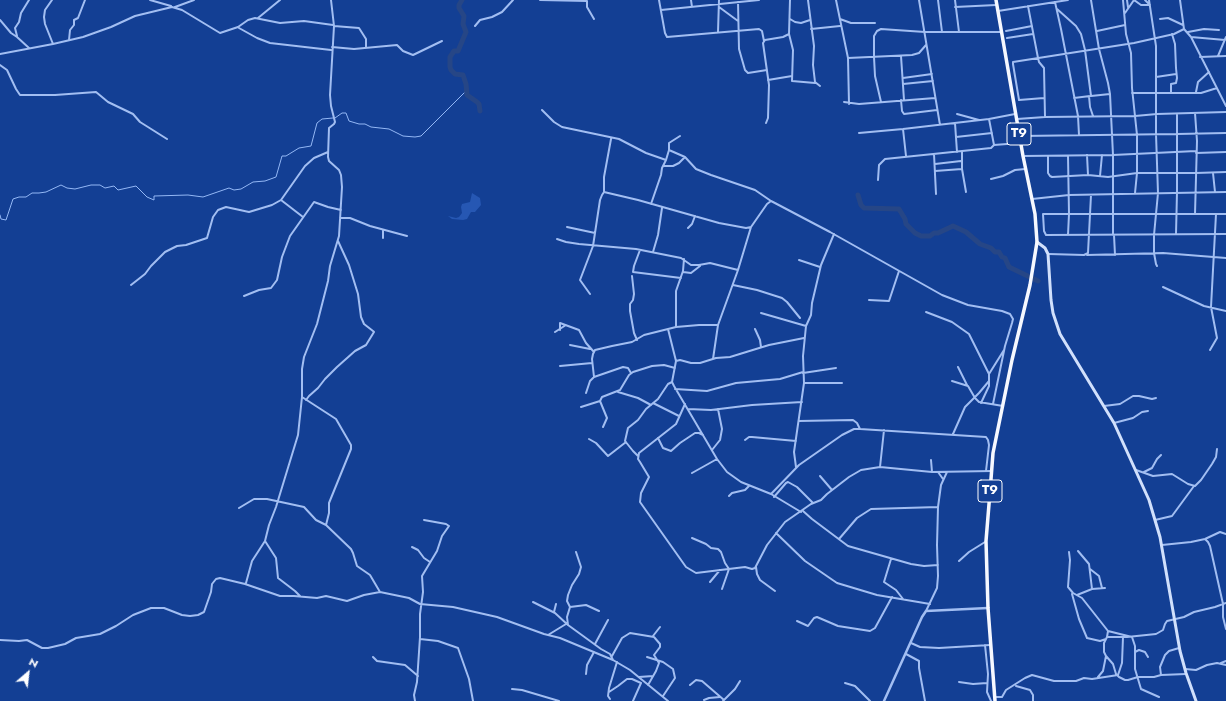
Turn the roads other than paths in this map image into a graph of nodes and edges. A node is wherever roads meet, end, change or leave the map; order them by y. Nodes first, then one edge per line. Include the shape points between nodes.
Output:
1 (29, 0) edge
2 (52, 0) edge
3 (85, 0) edge
4 (150, 0) edge
5 (194, 0) edge
6 (280, 0) edge
7 (331, 0) edge
8 (513, 0) edge
9 (540, 0) edge
10 (587, 0) edge
11 (659, 0) edge
12 (691, 0) edge
13 (719, 0) edge
14 (759, 0) edge
15 (790, 0) edge
16 (808, 0) edge
17 (836, 0) edge
18 (919, 0) edge
19 (938, 0) edge
20 (955, 0) edge
21 (996, 0) edge
22 (1068, 0) edge
23 (1091, 0) edge
24 (1123, 0) edge
25 (1127, 0) edge
26 (1134, 0) edge
27 (1145, 0) edge
28 (1149, 0) edge
29 (1180, 0) edge
30 (738, 2) junction
31 (1054, 2) junction
32 (719, 3) junction
33 (997, 5) junction
34 (1150, 5) junction
35 (1028, 6) junction
36 (173, 7) junction
37 (692, 7) junction
38 (719, 7) junction
39 (955, 7) junction
40 (1056, 8) junction
41 (1128, 8) junction
42 (661, 10) junction
43 (998, 11) junction
44 (1125, 14) junction
45 (258, 18) junction
46 (594, 19) dead end
47 (790, 19) junction
48 (840, 19) junction
49 (1160, 19) dead end
50 (0, 20) edge
51 (810, 20) junction
52 (738, 21) junction
53 (875, 23) dead end
54 (333, 25) junction
55 (1125, 25) junction
56 (475, 26) dead end
57 (840, 26) junction
58 (1032, 26) junction
59 (1183, 26) junction
60 (238, 27) junction
61 (1184, 29) junction
62 (738, 30) junction
63 (812, 30) junction
64 (1219, 30) dead end
65 (1006, 31) dead end
66 (1097, 31) junction
67 (718, 32) junction
68 (925, 32) junction
69 (942, 32) junction
70 (959, 32) junction
71 (1001, 32) junction
72 (1188, 32) junction
73 (789, 34) junction
74 (1033, 34) junction
75 (1172, 34) junction
76 (17, 37) junction
77 (1155, 37) junction
78 (1191, 37) junction
79 (1007, 38) dead end
80 (1225, 38) edge
81 (69, 40) junction
82 (442, 41) dead end
83 (764, 41) junction
84 (53, 44) junction
85 (927, 44) junction
86 (1128, 44) junction
87 (332, 47) junction
88 (29, 48) junction
89 (366, 48) junction
90 (1099, 49) junction
91 (331, 50) junction
92 (1085, 50) junction
93 (0, 54) edge
94 (1066, 54) junction
95 (901, 56) junction
96 (1218, 56) junction
97 (1226, 56) edge
98 (874, 57) junction
99 (1200, 57) junction
100 (848, 58) junction
101 (1038, 58) junction
102 (0, 65) edge
103 (767, 70) junction
104 (1209, 72) junction
105 (932, 74) junction
106 (1176, 74) junction
107 (792, 76) junction
108 (1156, 77) junction
109 (903, 78) junction
110 (768, 80) junction
111 (933, 81) junction
112 (815, 83) junction
113 (903, 84) junction
114 (820, 86) dead end
115 (1217, 88) junction
116 (1156, 92) junction
117 (1171, 92) junction
118 (1196, 92) junction
119 (1132, 93) junction
120 (1110, 94) junction
121 (1090, 96) junction
122 (935, 98) junction
123 (1044, 98) junction
124 (1074, 98) junction
125 (900, 100) junction
126 (904, 100) junction
127 (844, 102) dead end
128 (881, 102) junction
129 (849, 104) junction
130 (1226, 106) edge
131 (542, 110) dead end
132 (937, 110) junction
133 (1226, 112) edge
134 (1196, 113) junction
135 (958, 114) dead end
136 (1016, 114) junction
137 (1157, 114) junction
138 (1177, 114) junction
139 (1111, 115) junction
140 (1078, 116) junction
141 (1093, 116) junction
142 (1135, 116) junction
143 (1045, 117) junction
144 (989, 119) junction
145 (1017, 119) junction
146 (980, 120) junction
147 (766, 123) dead end
148 (955, 123) junction
149 (940, 124) junction
150 (903, 130) junction
151 (859, 133) dead end
152 (1226, 133) edge
153 (992, 134) junction
154 (1156, 134) junction
155 (1176, 134) junction
156 (1196, 134) junction
157 (1112, 135) junction
158 (1137, 135) junction
159 (680, 136) dead end
160 (1019, 136) junction
161 (1079, 136) junction
162 (956, 137) junction
163 (611, 138) junction
164 (167, 139) dead end
165 (1020, 143) junction
166 (994, 145) junction
167 (669, 150) junction
168 (962, 151) junction
169 (328, 152) junction
170 (957, 152) junction
171 (1177, 152) junction
172 (1196, 152) junction
173 (1226, 152) edge
174 (1156, 153) junction
175 (934, 154) junction
176 (1137, 154) junction
177 (1102, 155) junction
178 (1113, 155) junction
179 (906, 156) junction
180 (1023, 156) junction
181 (1048, 156) junction
182 (1068, 156) junction
183 (1087, 156) junction
184 (685, 157) junction
185 (666, 160) junction
186 (961, 161) junction
187 (935, 164) junction
188 (663, 165) junction
189 (962, 169) junction
190 (1025, 169) junction
191 (935, 171) junction
192 (1226, 172) edge
193 (1137, 173) junction
194 (1157, 173) junction
195 (1178, 173) junction
196 (1196, 173) junction
197 (1213, 173) junction
198 (1069, 175) junction
199 (1088, 175) junction
200 (1100, 176) junction
201 (1113, 176) junction
202 (991, 179) dead end
203 (878, 180) dead end
204 (604, 192) junction
205 (966, 192) dead end
206 (1177, 192) junction
207 (1196, 192) junction
208 (1215, 192) junction
209 (1226, 192) edge
210 (1158, 193) junction
211 (936, 194) dead end
212 (1135, 194) junction
213 (1068, 195) junction
214 (1090, 195) junction
215 (1113, 195) junction
216 (1031, 199) junction
217 (281, 200) junction
218 (771, 201) junction
219 (651, 204) junction
220 (662, 208) junction
221 (341, 210) junction
222 (1176, 213) junction
223 (1069, 214) junction
224 (1090, 214) junction
225 (1113, 214) junction
226 (1157, 214) junction
227 (1195, 214) junction
228 (1216, 214) junction
229 (1226, 214) edge
230 (695, 216) junction
231 (303, 217) junction
232 (340, 218) junction
233 (567, 227) dead end
234 (751, 227) junction
235 (688, 228) dead end
236 (382, 229) junction
237 (595, 233) junction
238 (834, 234) junction
239 (1216, 234) junction
240 (1226, 234) edge
241 (1068, 235) junction
242 (1089, 235) junction
243 (1114, 235) junction
244 (1154, 235) junction
245 (1176, 235) junction
246 (407, 236) dead end
247 (383, 238) dead end
248 (557, 238) dead end
249 (338, 241) junction
250 (1037, 242) junction
251 (593, 246) junction
252 (640, 250) junction
253 (653, 252) junction
254 (1154, 253) junction
255 (1048, 254) junction
256 (1115, 254) junction
257 (1087, 255) junction
258 (1215, 257) junction
259 (1226, 258) edge
260 (684, 259) junction
261 (799, 260) dead end
262 (701, 265) junction
263 (1157, 266) dead end
264 (820, 267) junction
265 (738, 270) junction
266 (899, 271) junction
267 (683, 272) junction
268 (632, 276) dead end
269 (681, 278) junction
270 (131, 285) dead end
271 (733, 285) junction
272 (1163, 287) dead end
273 (590, 294) dead end
274 (244, 296) dead end
275 (869, 300) dead end
276 (1211, 307) junction
277 (1226, 311) edge
278 (761, 312) dead end
279 (926, 312) dead end
280 (800, 318) dead end
281 (566, 325) junction
282 (718, 325) junction
283 (806, 326) junction
284 (676, 327) junction
285 (668, 329) junction
286 (756, 329) dead end
287 (560, 330) junction
288 (555, 332) dead end
289 (804, 338) junction
290 (637, 340) junction
291 (570, 345) dead end
292 (761, 347) junction
293 (1004, 349) junction
294 (591, 350) junction
295 (1210, 350) dead end
296 (594, 352) junction
297 (713, 359) junction
298 (676, 360) junction
299 (592, 363) junction
300 (560, 366) dead end
301 (958, 367) dead end
302 (675, 368) junction
303 (836, 368) dead end
304 (803, 372) junction
305 (631, 373) junction
306 (989, 374) junction
307 (594, 377) junction
308 (990, 380) junction
309 (952, 381) dead end
310 (672, 382) junction
311 (804, 383) junction
312 (842, 383) dead end
313 (968, 386) junction
314 (675, 389) junction
315 (616, 391) junction
316 (586, 393) dead end
317 (302, 398) junction
318 (975, 398) junction
319 (1156, 398) dead end
320 (306, 400) junction
321 (600, 401) junction
322 (802, 402) junction
323 (970, 402) junction
324 (980, 402) junction
325 (652, 404) junction
326 (685, 404) junction
327 (993, 404) junction
328 (1002, 406) junction
329 (1104, 406) junction
330 (581, 407) dead end
331 (688, 409) junction
332 (718, 409) junction
333 (1148, 411) dead end
334 (680, 416) junction
335 (799, 421) junction
336 (1114, 423) junction
337 (603, 427) dead end
338 (860, 429) junction
339 (884, 430) junction
340 (953, 434) junction
341 (703, 435) junction
342 (658, 438) junction
343 (589, 439) dead end
344 (745, 440) dead end
345 (796, 441) junction
346 (626, 442) junction
347 (1217, 449) dead end
348 (712, 450) junction
349 (1161, 455) dead end
350 (639, 456) junction
351 (717, 459) junction
352 (931, 460) dead end
353 (796, 467) junction
354 (880, 467) junction
355 (1136, 470) junction
356 (986, 471) junction
357 (992, 471) junction
358 (932, 472) junction
359 (938, 472) junction
360 (947, 472) junction
361 (1144, 472) junction
362 (692, 473) dead end
363 (820, 476) dead end
364 (943, 479) junction
365 (749, 486) junction
366 (1195, 486) junction
367 (832, 490) junction
368 (771, 494) junction
369 (729, 496) dead end
370 (774, 496) junction
371 (278, 502) junction
372 (814, 503) junction
373 (938, 507) junction
374 (239, 508) dead end
375 (802, 511) junction
376 (424, 520) dead end
377 (1155, 520) junction
378 (326, 525) junction
379 (776, 533) junction
380 (1226, 534) edge
381 (692, 538) dead end
382 (839, 539) junction
383 (1205, 539) junction
384 (265, 541) junction
385 (986, 541) junction
386 (1162, 545) junction
387 (412, 547) dead end
388 (1078, 551) dead end
389 (576, 552) dead end
390 (1069, 552) dead end
391 (891, 559) junction
392 (959, 561) dead end
393 (430, 562) junction
394 (938, 565) junction
395 (756, 566) junction
396 (721, 569) junction
397 (729, 569) junction
398 (1090, 569) junction
399 (710, 582) dead end
400 (245, 584) junction
401 (722, 588) dead end
402 (1102, 588) junction
403 (1105, 588) dead end
404 (1092, 589) junction
405 (1071, 591) junction
406 (380, 592) junction
407 (775, 592) dead end
408 (1077, 595) junction
409 (300, 597) junction
410 (892, 597) junction
411 (904, 598) junction
412 (534, 602) dead end
413 (420, 604) junction
414 (556, 604) dead end
415 (930, 604) junction
416 (1224, 604) edge
417 (570, 608) junction
418 (988, 608) junction
419 (599, 611) dead end
420 (926, 611) junction
421 (554, 612) junction
422 (608, 620) dead end
423 (1175, 620) junction
424 (797, 621) dead end
425 (567, 624) junction
426 (660, 627) dead end
427 (1226, 629) edge
428 (1108, 631) junction
429 (548, 635) junction
430 (653, 636) junction
431 (1123, 637) junction
432 (1132, 637) junction
433 (1106, 638) junction
434 (0, 640) edge
435 (420, 640) junction
436 (911, 643) junction
437 (595, 644) junction
438 (985, 645) junction
439 (992, 645) junction
440 (1180, 648) junction
441 (594, 652) junction
442 (1135, 652) junction
443 (906, 654) junction
444 (612, 656) junction
445 (1106, 656) junction
446 (373, 657) dead end
447 (647, 657) dead end
448 (1148, 657) dead end
449 (613, 660) junction
450 (659, 661) junction
451 (1226, 661) edge
452 (617, 662) junction
453 (1220, 663) junction
454 (1226, 665) edge
455 (1185, 669) junction
456 (586, 674) dead end
457 (1186, 674) junction
458 (1118, 675) junction
459 (1161, 675) junction
460 (418, 676) junction
461 (654, 676) junction
462 (1138, 677) junction
463 (639, 678) junction
464 (1097, 678) junction
465 (641, 681) junction
466 (740, 681) dead end
467 (959, 682) dead end
468 (845, 683) dead end
469 (987, 683) junction
470 (648, 685) junction
471 (690, 685) dead end
472 (1015, 685) junction
473 (512, 689) dead end
474 (609, 692) junction
475 (663, 696) junction
476 (720, 697) junction
477 (1158, 697) dead end
478 (547, 698) junction
479 (610, 699) dead end
480 (995, 699) edge
481 (544, 700) edge
482 (552, 700) edge
483 (704, 700) edge
484 (724, 700) edge
485 (415, 701) edge
486 (473, 701) edge
487 (559, 701) edge
488 (633, 701) edge
489 (668, 701) edge
490 (870, 701) edge
491 (884, 701) edge
492 (923, 701) edge
493 (991, 701) edge
494 (1033, 701) edge
495 (1196, 701) edge

1 - 76 street via 15,28
2 - 84 street via 44,17
3 - 81 street via 70,30
4 - 36 street
5 - 36 street
6 - 45 street
7 - 54 street
8 - 56 street via 502,12 480,20
9 - 10 street
10 - 46 street via 587,7
11 - 42 street
12 - 37 street
13 - 32 street
14 - 30 street
15 - 47 street
16 - 51 street
17 - 48 street
18 - 68 street
19 - 69 street
20 - 39 street
21 - 33 highway, T9
22 - 31 street
23 - 66 street
24 - 44 street
25 - 41 street
26 - 34 street via 1140,5
26 - 41 street
27 - 34 street
28 - 34 street
29 - 59 street
30 - 32 street
30 - 52 street
31 - 35 street
31 - 40 street
32 - 37 street
32 - 38 street
33 - 39 street
33 - 43 highway, T9
34 - 77 street
35 - 43 street
35 - 58 street
36 - 60 street via 220,33
36 - 81 street via 146,12 111,27
37 - 42 street
38 - 52 street
38 - 67 street
39 - 70 street
40 - 92 street via 1079,30
40 - 94 street
41 - 44 street
42 - 67 street via 667,37
43 - 71 highway, T9
44 - 55 street
45 - 54 street via 280,23 304,21
45 - 60 street via 248,20
47 - 51 street via 801,23
47 - 73 street
48 - 53 street via 851,23
48 - 57 street
49 - 59 street via 1168,18
50 - 76 street via 11,34
51 - 63 street
52 - 62 street
54 - 87 street
54 - 89 street via 358,28 366,39
55 - 66 street
55 - 86 street
57 - 63 street
57 - 100 street
58 - 65 street
58 - 74 street
59 - 61 street
60 - 91 street via 270,43
61 - 72 street
61 - 75 street
62 - 67 street
62 - 83 street via 759,29
62 - 103 street via 739,49 746,72
63 - 112 street
64 - 72 street
66 - 90 street
68 - 69 street
68 - 85 street
68 - 98 street via 881,29 874,36
69 - 70 street
70 - 71 street
71 - 136 highway, T9
72 - 78 street
73 - 83 street
73 - 107 street via 793,50
74 - 79 street
74 - 101 street
75 - 77 street
75 - 106 street
76 - 88 street
77 - 86 street
77 - 108 street
78 - 80 street
78 - 99 street
80 - 96 street
81 - 84 street
82 - 89 street via 412,55 397,45
83 - 103 street
84 - 88 street
85 - 95 street via 917,54
85 - 105 street
86 - 90 street
86 - 119 street via 1132,65
87 - 89 street via 354,50
87 - 91 street
88 - 93 street
90 - 92 street
90 - 120 street
91 - 169 street via 330,95 335,122 329,128
92 - 94 street
92 - 121 street
94 - 101 street
94 - 124 street
95 - 98 street
95 - 109 street
96 - 97 street
96 - 99 street
98 - 100 street
98 - 128 street
99 - 104 street
100 - 129 street
101 - 123 street via 1044,68
101 - 123 street via 1015,61 1013,64 1019,100
102 - 164 street via 7,70 20,95 96,92 108,102 133,114 140,122
103 - 110 street
104 - 115 street
104 - 118 street via 1198,82
105 - 109 street
105 - 111 street
106 - 108 street
106 - 117 street via 1177,82 1171,84
107 - 110 street
107 - 112 street via 793,81
108 - 116 street
109 - 113 street
110 - 147 street
111 - 113 street
111 - 122 street
112 - 114 street
113 - 126 street
115 - 118 street
115 - 130 street
116 - 117 street
116 - 119 street
116 - 137 street
117 - 118 street
119 - 142 street
120 - 121 street
120 - 139 street
121 - 124 street
121 - 141 street
122 - 126 street
122 - 132 street
123 - 143 street
124 - 140 street
125 - 126 street
125 - 128 street
125 - 132 street via 904,114
127 - 129 street
128 - 129 street
131 - 163 street via 562,127
132 - 149 street
133 - 134 street
134 - 138 street
134 - 156 street
135 - 146 street
136 - 144 street
136 - 145 highway, T9
137 - 138 street
137 - 142 street
137 - 154 street
138 - 155 street
139 - 141 street
139 - 142 street
139 - 157 street
140 - 141 street
140 - 143 street
140 - 161 street
142 - 158 street
143 - 145 street
144 - 146 street
144 - 153 street
145 - 160 highway, T9
146 - 148 street
148 - 149 street
148 - 162 street
149 - 150 street
150 - 151 street
150 - 179 street
152 - 156 street
153 - 162 street
153 - 166 street
154 - 155 street
154 - 158 street
154 - 174 street
155 - 156 street
155 - 171 street
156 - 172 street
157 - 158 street
157 - 161 street
157 - 178 street
158 - 176 street
159 - 167 street via 670,142
160 - 161 street
160 - 165 highway, T9
162 - 170 street
163 - 185 street via 619,139
163 - 204 street
165 - 166 street
165 - 180 highway, T9
166 - 168 street via 988,149
167 - 184 street
167 - 185 street
168 - 170 street
168 - 186 street
169 - 217 street via 314,158 306,166
169 - 221 street via 329,162 341,175
170 - 175 street
171 - 172 street
171 - 174 street
171 - 195 street
172 - 173 street
172 - 196 street
174 - 176 street
174 - 194 street
175 - 179 street
175 - 187 street
176 - 178 street
176 - 193 street
177 - 178 street
177 - 183 street
177 - 200 street
178 - 201 street
179 - 203 street via 882,161 878,168
180 - 181 street
180 - 190 highway, T9
181 - 182 street
181 - 198 street via 1048,175
182 - 183 street
182 - 198 street
183 - 199 street
184 - 188 street via 673,166
184 - 218 street via 696,169 758,191
185 - 188 street
186 - 187 street
186 - 189 street
187 - 191 street
188 - 219 street
189 - 191 street
189 - 205 street
190 - 202 street
190 - 216 highway, T9
191 - 211 street
192 - 197 street
193 - 194 street
193 - 201 street
193 - 212 street
194 - 195 street
194 - 210 street
195 - 196 street
195 - 206 street
196 - 197 street
196 - 207 street
197 - 208 street
198 - 199 street
198 - 213 street
199 - 200 street
200 - 201 street
201 - 215 street
204 - 219 street
204 - 237 street via 600,200
206 - 207 street
206 - 210 street
206 - 222 street
207 - 208 street
207 - 227 street
208 - 209 street
210 - 212 street
210 - 226 street
212 - 215 street
213 - 214 street
213 - 216 street
213 - 223 street
214 - 215 street
214 - 224 street
215 - 225 street
216 - 250 highway, T9
217 - 231 street
217 - 270 street via 249,212 226,207 218,210 213,217 207,238 165,252
218 - 234 street
218 - 238 street
219 - 220 street
220 - 230 street
220 - 253 street
221 - 231 street via 314,202
221 - 232 street
222 - 226 street
222 - 227 street
222 - 245 street
223 - 224 street
223 - 241 street
223 - 241 street via 1043,214 1046,235
224 - 225 street
224 - 242 street
225 - 226 street
225 - 243 street
226 - 244 street
227 - 228 street
228 - 229 street
228 - 239 street
230 - 234 street via 743,228
230 - 235 street
231 - 274 street via 290,236 282,256 277,280 271,288
232 - 236 street via 350,218
232 - 249 street
233 - 237 street
234 - 265 street
236 - 246 street
236 - 247 street
237 - 251 street
238 - 264 street
238 - 266 street
239 - 240 street
239 - 245 street
239 - 258 street
241 - 242 street
242 - 243 street
242 - 257 street
243 - 244 street
243 - 256 street
244 - 245 street
244 - 254 street
248 - 251 street via 572,244
249 - 317 street via 317,324 304,357
249 - 320 street via 358,294 361,317 364,324 374,332 366,345 356,350 337,367
250 - 255 main road
250 - 328 highway, T9 via 1034,268
251 - 252 street
251 - 273 street via 580,280
252 - 253 street
252 - 269 street via 633,272
253 - 260 street
254 - 256 street
254 - 258 street
254 - 263 street
255 - 257 street
255 - 329 main road via 1051,300 1056,324 1064,342
256 - 257 street
258 - 259 street
258 - 276 street
260 - 262 street via 691,265
260 - 267 street
261 - 264 street
262 - 265 street via 710,263
262 - 267 street via 692,273
264 - 283 street via 811,315
265 - 271 street
266 - 275 street via 889,301
266 - 293 street via 955,301 1010,314 1012,323
267 - 269 street
268 - 290 street via 634,298 630,304 630,311 632,328
269 - 284 street via 676,291
271 - 280 street via 782,298
271 - 282 street
272 - 276 street
276 - 277 street
276 - 295 street via 1217,338
278 - 283 street
279 - 306 street via 952,322 966,332
281 - 287 street
281 - 287 street via 560,323
281 - 294 street via 579,330
282 - 284 street
282 - 297 street
283 - 289 street
284 - 285 street
285 - 290 street via 644,335
285 - 298 street
286 - 292 street
287 - 288 street
289 - 292 street
289 - 304 street
290 - 296 street
291 - 294 street
292 - 297 street via 730,357
293 - 306 street
293 - 327 street
294 - 296 street
296 - 299 street
297 - 298 street via 695,364
298 - 302 street
299 - 300 street
299 - 307 street
301 - 313 street
302 - 305 street via 652,366
302 - 310 street
303 - 304 street
304 - 311 street
304 - 314 street via 780,379 736,383 707,391
305 - 307 street via 628,368 623,367
305 - 315 street via 620,390
306 - 308 street
307 - 316 street
308 - 318 street
308 - 324 street
309 - 313 street
310 - 314 street
310 - 325 street
311 - 312 street
311 - 322 street
313 - 318 street
314 - 326 street
315 - 321 street via 604,396
315 - 325 street
317 - 320 street
317 - 371 street via 298,435
318 - 323 street
318 - 324 street
319 - 329 street via 1133,396 1120,404
320 - 378 street via 336,419 351,445 329,503
321 - 330 street
321 - 337 street via 607,418
322 - 332 street
322 - 335 street
323 - 324 street
323 - 340 street via 963,410
324 - 327 street
325 - 334 street
325 - 346 street via 628,428
326 - 331 street
326 - 334 street
327 - 328 street
328 - 357 highway, T9
329 - 336 main road
331 - 332 street
331 - 341 street
332 - 348 street via 722,429 719,442
333 - 336 street
334 - 342 street via 676,424
335 - 338 street via 853,420
335 - 345 street
336 - 355 main road
338 - 339 street
338 - 353 street via 842,435
339 - 340 street
339 - 354 street
340 - 356 street via 987,438 989,445
341 - 342 street via 695,433 671,451 663,448
341 - 348 street
342 - 350 street via 640,452
343 - 346 street via 608,456
344 - 345 street via 752,437
345 - 353 street
346 - 350 street
347 - 366 street via 1210,468
348 - 351 street
349 - 361 street via 1152,468
350 - 396 street via 649,477 641,493 640,502 686,567 698,573
351 - 362 street
351 - 365 street via 732,476
352 - 358 street
353 - 368 street
354 - 358 street
354 - 367 street via 858,472
355 - 361 street
355 - 377 main road
356 - 357 street
356 - 360 street
357 - 385 highway, T9
358 - 359 street
359 - 360 street
359 - 364 street
360 - 364 street
361 - 366 street via 1153,476 1172,474
363 - 367 street
364 - 373 street
365 - 368 street
365 - 369 street
366 - 377 street via 1175,513
367 - 372 street
368 - 370 street
370 - 372 street via 788,482
370 - 375 street
371 - 374 street via 254,499
371 - 378 street via 304,507 316,520
371 - 384 street
372 - 375 street
373 - 382 street via 871,509 857,518
373 - 394 street
375 - 379 street via 784,522
375 - 382 street
376 - 393 street via 449,526
377 - 386 main road
378 - 406 street via 353,552 357,566 371,576
379 - 395 street
379 - 410 street via 805,561 837,583
380 - 383 street via 1217,533
381 - 397 street via 719,550
382 - 391 street via 848,546
383 - 386 street
383 - 416 street via 1210,546
384 - 400 street via 252,561
384 - 409 street via 276,558 278,578
385 - 392 street
385 - 418 highway, T9
386 - 423 main road
387 - 393 street
388 - 398 street
389 - 417 street via 581,567 568,594
390 - 405 street via 1068,587
391 - 394 street via 919,565
391 - 411 street via 884,582
393 - 413 street via 422,576 423,592
394 - 415 street via 937,588
395 - 397 street via 753,569
395 - 407 street via 760,580
396 - 397 street
396 - 399 street
397 - 401 street
398 - 402 street via 1100,576
398 - 404 street
400 - 409 street via 278,596
400 - 434 street via 216,579 212,584 204,612 196,616 182,615 155,607 133,614 100,634 76,638 54,647 42,648 27,640
402 - 403 street
402 - 404 street
404 - 408 street
405 - 408 street
405 - 433 street via 1085,636 1097,640
406 - 409 street via 347,601 330,597
406 - 413 street via 409,598
408 - 428 street
410 - 411 street
410 - 424 street via 875,628 870,631 838,626 817,617 808,626
411 - 415 street
412 - 421 street
413 - 429 street via 488,614
413 - 435 street
414 - 421 street
415 - 420 street
416 - 423 street
416 - 427 street via 1223,617
417 - 419 street via 586,605
417 - 425 street
418 - 420 street
418 - 439 highway, T9
420 - 436 street
421 - 425 street
422 - 437 street
423 - 432 street via 1166,622 1163,630 1156,634
423 - 440 main road
425 - 429 street
425 - 437 street
426 - 430 street
428 - 432 street
428 - 433 street
429 - 441 street
430 - 444 street via 630,632 622,638
430 - 450 street via 660,644 654,655
431 - 432 street
431 - 433 street
431 - 458 street via 1122,663
432 - 442 street
433 - 445 street
435 - 460 street
435 - 486 street via 438,641 458,648 469,679
436 - 438 street via 920,647 939,648
436 - 443 street
437 - 444 street
438 - 439 street
438 - 469 street
439 - 480 highway, T9
440 - 455 main road
440 - 459 street via 1165,655 1160,667
441 - 449 street
441 - 456 street via 587,665
442 - 448 street via 1139,650
442 - 462 street via 1135,669
443 - 491 street
443 - 492 street via 919,661
444 - 449 street
445 - 458 street
445 - 464 street
446 - 460 street via 377,661 405,665
447 - 450 street
449 - 452 street
450 - 461 street
450 - 475 street via 672,667 676,676
451 - 453 street
452 - 463 street
452 - 474 street
453 - 454 street
453 - 455 street via 1196,670
455 - 457 main road
457 - 459 street
457 - 495 main road
458 - 462 street via 1125,680
458 - 464 street
459 - 462 street
460 - 485 street
461 - 463 street
461 - 470 street
462 - 477 street via 1143,691
463 - 465 street
464 - 472 street via 1054,681 1032,675
465 - 470 street
465 - 474 street via 627,679
465 - 488 street
466 - 484 street
467 - 469 street
468 - 490 street via 855,686
469 - 493 street
470 - 475 street
471 - 476 street via 696,680 701,680
472 - 480 street
472 - 494 street via 1030,690
473 - 478 street
474 - 479 street
475 - 489 street
476 - 483 street
476 - 484 street
478 - 481 street
478 - 482 street
482 - 487 street

